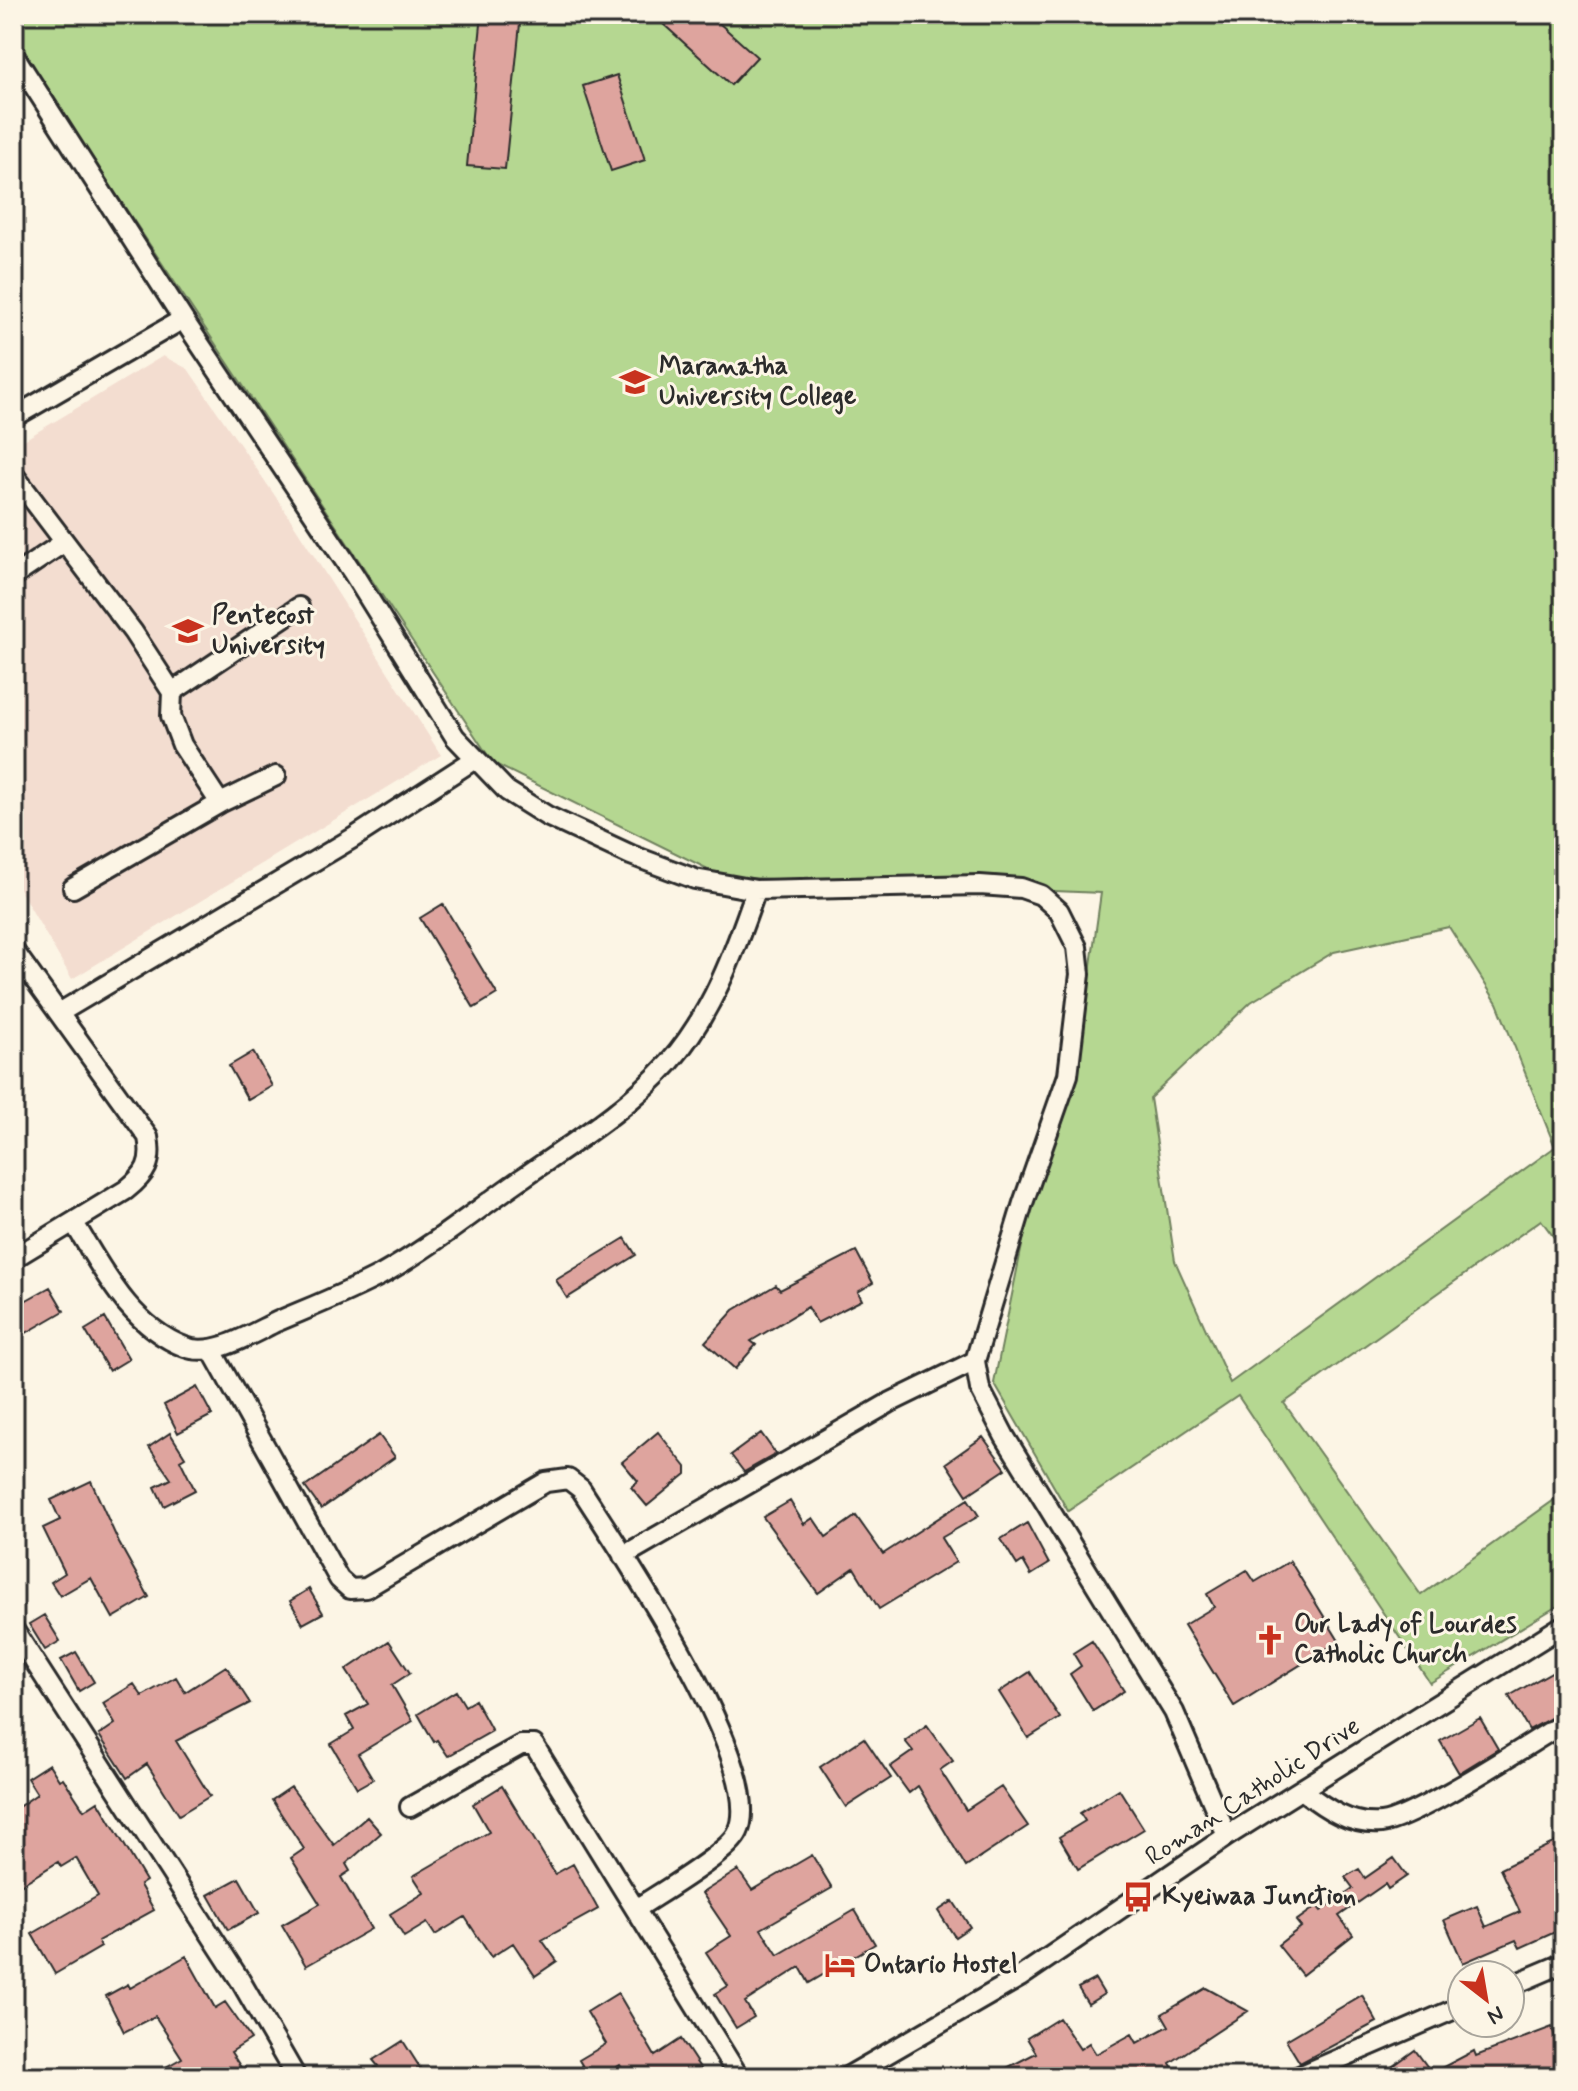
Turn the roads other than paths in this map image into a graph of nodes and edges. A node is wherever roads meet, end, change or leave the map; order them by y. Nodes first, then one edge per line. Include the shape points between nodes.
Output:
1 (14, 55) edge
2 (183, 319) junction
3 (14, 417) edge
4 (14, 475) edge
5 (63, 543) junction
6 (14, 576) edge
7 (299, 607) dead end
8 (172, 692) junction
9 (475, 759) junction
10 (276, 776) dead end
11 (220, 803) junction
12 (73, 888) dead end
13 (756, 890) junction
14 (14, 951) edge
15 (59, 1013) junction
16 (74, 1223) junction
17 (14, 1258) edge
18 (211, 1349) junction
19 (975, 1361) junction
20 (623, 1556) junction
21 (1564, 1625) edge
22 (14, 1630) edge
23 (1564, 1723) edge
24 (1303, 1791) junction
25 (410, 1807) dead end
26 (1227, 1836) junction
27 (636, 1909) junction
28 (1564, 1963) edge
29 (1526, 1979) edge
30 (1446, 2013) edge
31 (1306, 2075) edge
32 (296, 2077) edge
33 (739, 2077) edge
34 (847, 2077) edge

1 - 2 street
2 - 3 street
2 - 9 street via 455,737
4 - 5 street
5 - 6 street
5 - 8 street
7 - 8 street
8 - 11 street via 171,716 182,745
9 - 13 street via 507,791 617,849 695,879
9 - 15 street
10 - 11 street
11 - 12 street
13 - 18 street via 705,1013 669,1063 619,1109 382,1274
13 - 19 street via 1021,888 1041,895 1070,929 1080,974 1068,1075
14 - 15 street
15 - 16 street via 148,1137 152,1156 140,1179
16 - 17 street
16 - 18 street via 118,1292 148,1325 186,1348
18 - 20 street via 339,1579 350,1589 366,1588 557,1480 568,1479 581,1489
19 - 20 street via 878,1409
19 - 26 street via 980,1389 1005,1437 1174,1712
20 - 27 street via 721,1729 743,1806 733,1841
21 - 24 street, Roman Catholic Drive
22 - 32 street via 240,1980
23 - 24 street via 1383,1823 1341,1816
24 - 26 street, Roman Catholic Drive
25 - 27 street via 521,1745 534,1745
26 - 34 street, Roman Catholic Drive via 1044,1961
27 - 33 street
28 - 29 street
30 - 31 street

